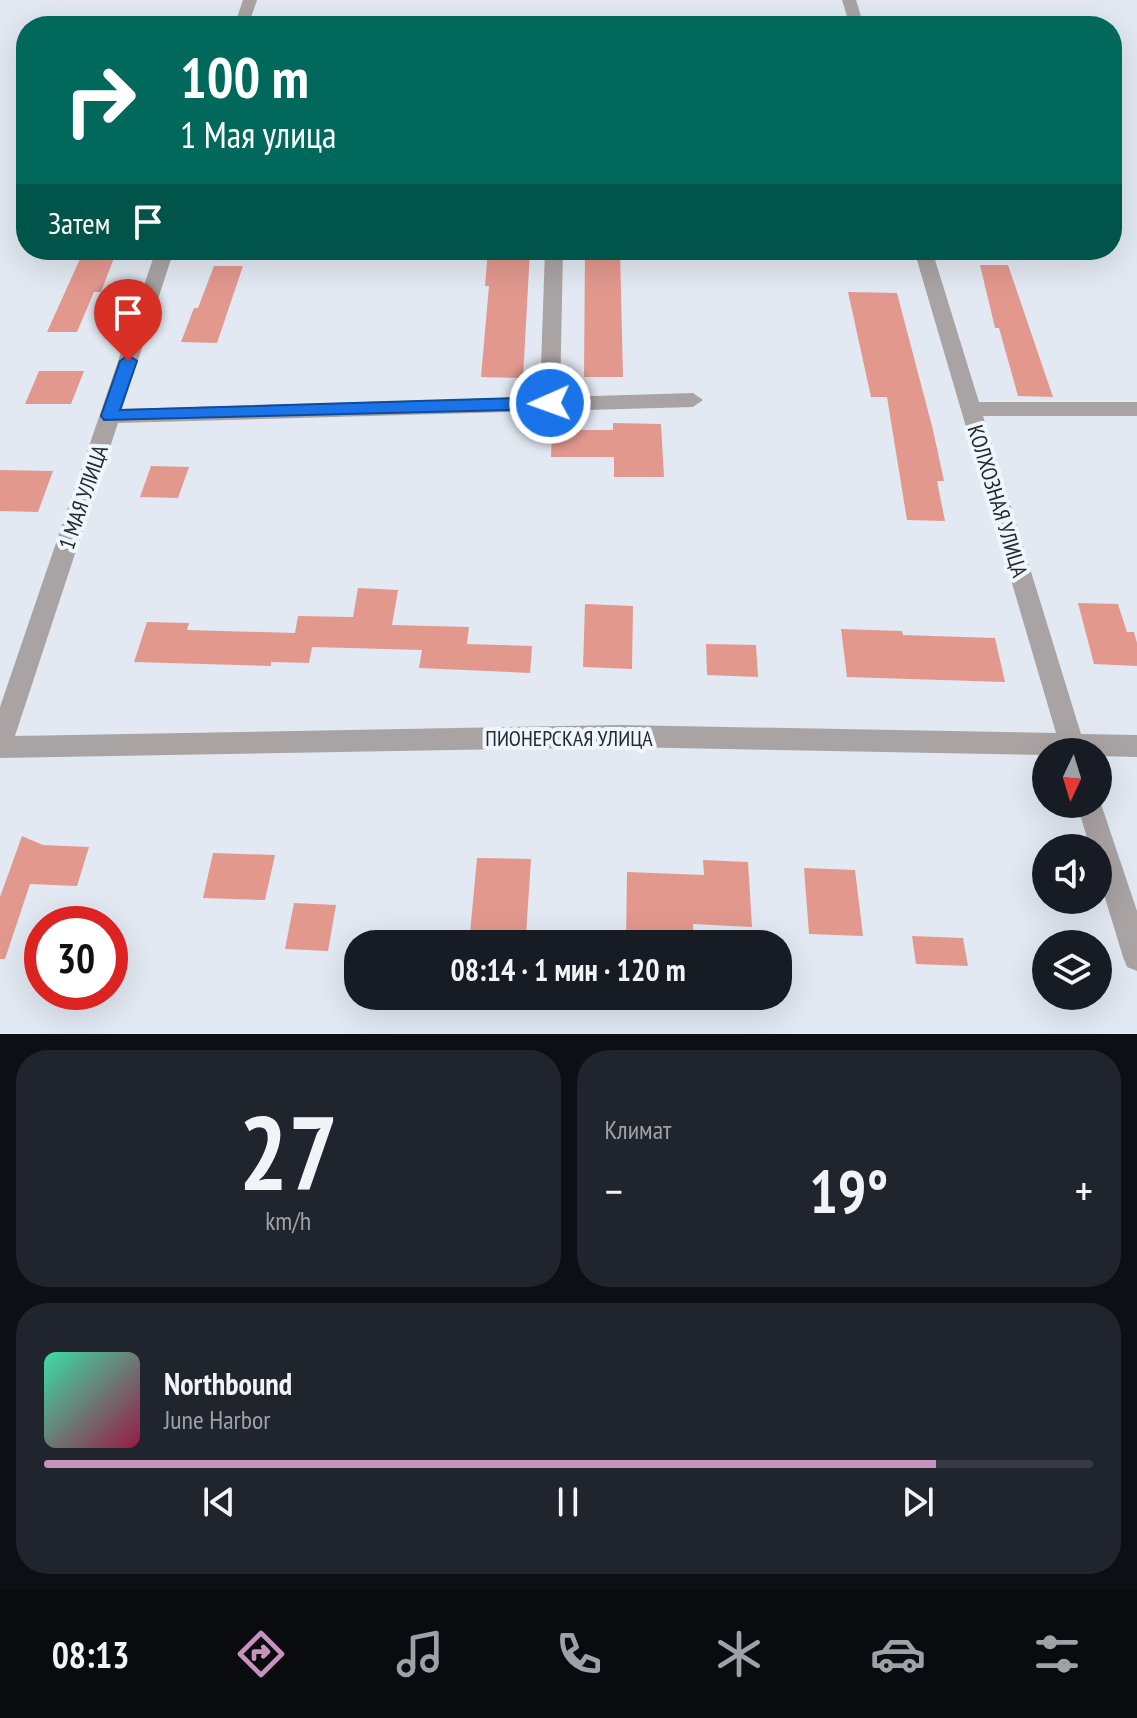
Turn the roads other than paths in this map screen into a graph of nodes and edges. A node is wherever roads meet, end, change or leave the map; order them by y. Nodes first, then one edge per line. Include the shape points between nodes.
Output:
1 (162, 260) edge
2 (554, 260) edge
3 (926, 260) edge
4 (693, 400) dead end
5 (550, 403) junction
6 (970, 409) junction
7 (1137, 409) edge
8 (110, 416) junction
9 (1070, 738) edge
10 (0, 746) edge
11 (1137, 746) edge
12 (1112, 747) edge
13 (1032, 748) edge
14 (1094, 818) edge
15 (1137, 957) edge

1 - 8 street, 1 МАЯ УЛИЦА
2 - 5 street
3 - 6 street, КОЛХОЗНАЯ УЛИЦА
4 - 5 street
5 - 8 street
6 - 7 street
6 - 9 street, КОЛХОЗНАЯ УЛИЦА
8 - 10 street, 1 МАЯ УЛИЦА
10 - 13 street, ПИОНЕРСКАЯ УЛИЦА via 621,736
11 - 12 street, ПИОНЕРСКАЯ УЛИЦА
14 - 15 street

